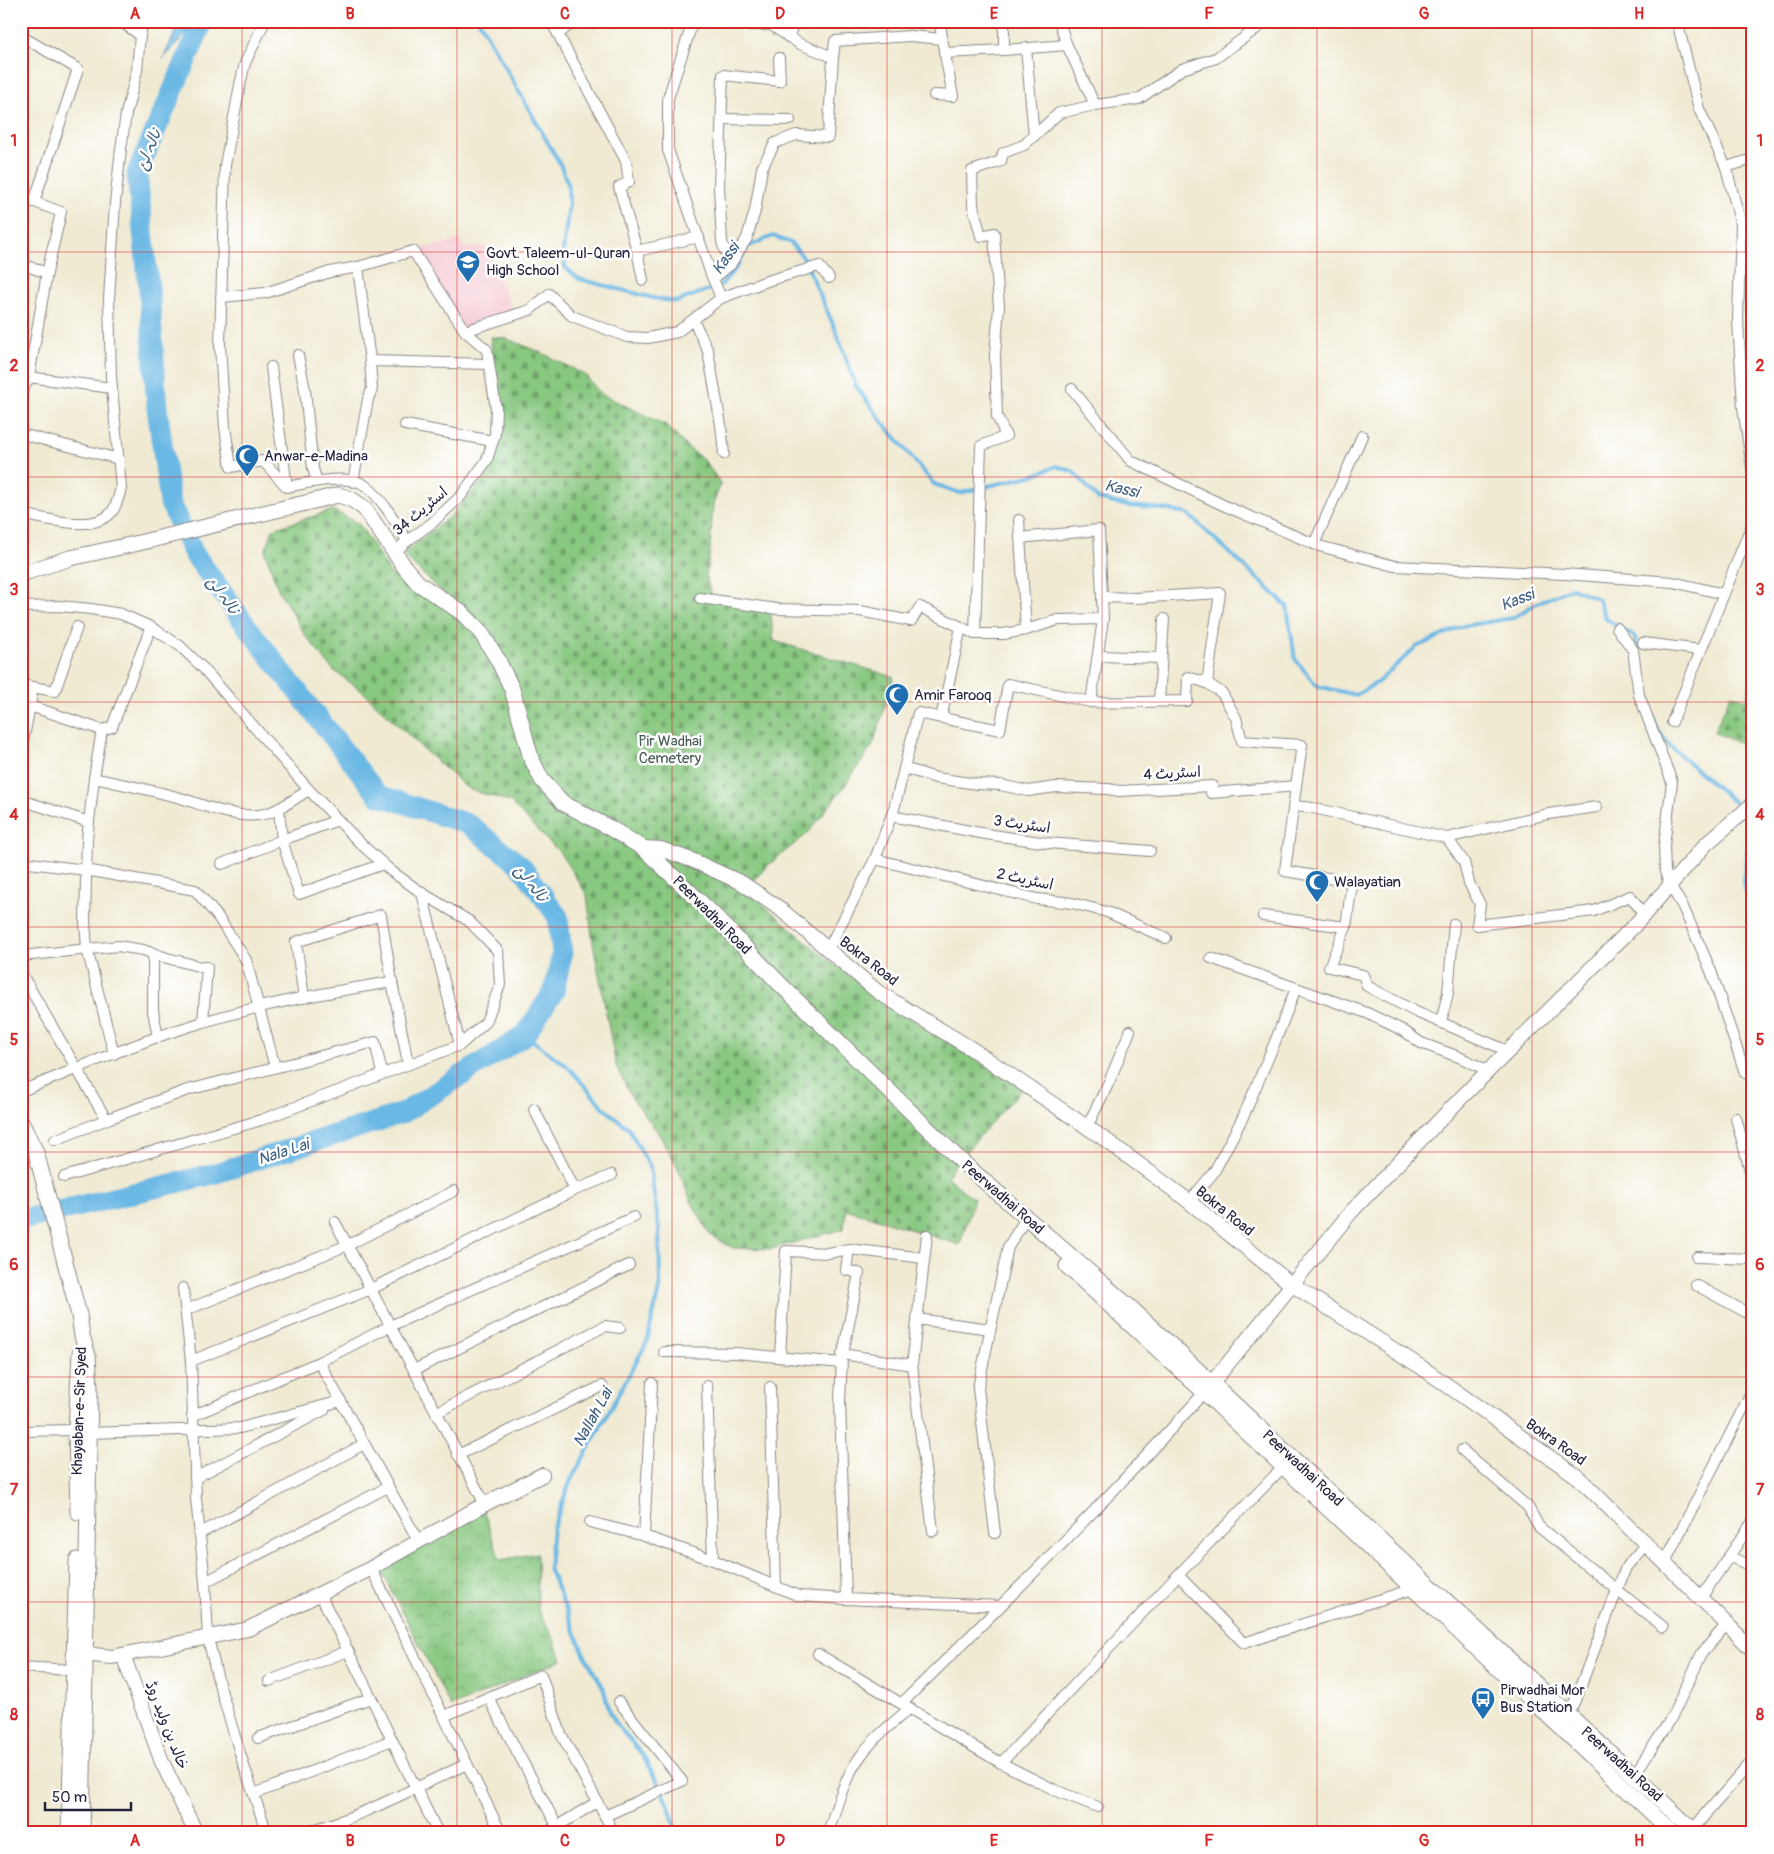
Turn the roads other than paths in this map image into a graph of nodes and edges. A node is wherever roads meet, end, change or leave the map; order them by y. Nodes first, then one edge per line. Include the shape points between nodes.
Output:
1 (120, 21) edge
2 (143, 21) edge
3 (265, 21) edge
4 (551, 21) edge
5 (576, 21) edge
6 (696, 21) edge
7 (731, 21) edge
8 (795, 21) edge
9 (940, 21) edge
10 (1004, 21) edge
11 (1059, 21) edge
12 (1268, 21) edge
13 (1677, 21) edge
14 (751, 23) edge
15 (558, 34) junction
16 (140, 35) junction
17 (788, 37) junction
18 (942, 39) junction
19 (22, 40) edge
20 (1067, 46) junction
21 (1026, 48) junction
22 (1004, 50) junction
23 (944, 53) junction
24 (832, 57) junction
25 (780, 58) dead end
26 (934, 95) dead end
27 (1096, 105) junction
28 (722, 119) junction
29 (790, 120) dead end
30 (1034, 136) junction
31 (1753, 159) edge
32 (1726, 167) junction
33 (21, 197) edge
34 (34, 202) junction
35 (699, 237) junction
36 (637, 251) junction
37 (21, 264) edge
38 (730, 265) junction
39 (358, 267) junction
40 (47, 273) junction
41 (830, 278) dead end
42 (713, 279) junction
43 (643, 280) dead end
44 (221, 297) junction
45 (721, 298) junction
46 (694, 320) junction
47 (464, 331) junction
48 (298, 355) dead end
49 (370, 361) junction
50 (489, 364) junction
51 (271, 367) dead end
52 (25, 376) edge
53 (112, 388) junction
54 (1072, 389) dead end
55 (21, 394) edge
56 (405, 425) dead end
57 (21, 434) edge
58 (1362, 436) dead end
59 (493, 442) junction
60 (724, 454) dead end
61 (119, 459) junction
62 (1753, 474) edge
63 (317, 481) junction
64 (353, 482) junction
65 (287, 487) junction
66 (21, 514) edge
67 (1019, 520) dead end
68 (1753, 522) edge
69 (1020, 538) junction
70 (407, 541) junction
71 (1314, 544) junction
72 (394, 553) junction
73 (21, 574) edge
74 (1724, 594) junction
75 (1102, 597) junction
76 (700, 598) dead end
77 (21, 607) edge
78 (1103, 619) junction
79 (1164, 619) dead end
80 (77, 627) dead end
81 (151, 627) junction
82 (961, 627) junction
83 (1616, 628) dead end
84 (1026, 630) junction
85 (975, 634) junction
86 (1643, 643) dead end
87 (1701, 650) junction
88 (1098, 656) junction
89 (1161, 658) junction
90 (1207, 684) junction
91 (21, 685) edge
92 (33, 687) junction
93 (1159, 701) junction
94 (1091, 702) junction
95 (30, 706) junction
96 (941, 718) junction
97 (1672, 722) dead end
98 (102, 730) junction
99 (21, 751) edge
100 (904, 768) junction
101 (94, 778) junction
102 (1296, 786) junction
103 (309, 790) junction
104 (21, 800) edge
105 (1753, 804) edge
106 (1294, 806) junction
107 (1598, 807) dead end
108 (279, 808) junction
109 (891, 816) junction
110 (338, 820) junction
111 (89, 822) junction
112 (1447, 838) junction
113 (282, 840) junction
114 (643, 848) junction
115 (1150, 852) dead end
116 (875, 859) junction
117 (21, 862) edge
118 (222, 864) dead end
119 (383, 864) junction
120 (86, 870) junction
121 (1670, 885) junction
122 (422, 893) junction
123 (1644, 914) junction
124 (1263, 916) dead end
125 (1454, 924) dead end
126 (1346, 927) junction
127 (1166, 938) dead end
128 (87, 949) junction
129 (828, 949) junction
130 (153, 953) junction
131 (21, 956) edge
132 (1211, 958) dead end
133 (21, 973) edge
134 (392, 982) junction
135 (1296, 988) junction
136 (304, 998) junction
137 (260, 1008) junction
138 (203, 1022) junction
139 (1441, 1022) junction
140 (1130, 1031) dead end
141 (158, 1037) junction
142 (460, 1045) junction
143 (1508, 1051) junction
144 (114, 1054) junction
145 (408, 1063) junction
146 (276, 1067) junction
147 (77, 1069) junction
148 (1489, 1070) junction
149 (382, 1073) junction
150 (1744, 1073) dead end
151 (21, 1091) edge
152 (534, 1109) dead end
153 (1736, 1118) dead end
154 (106, 1119) junction
155 (21, 1122) edge
156 (1087, 1127) junction
157 (55, 1140) dead end
158 (1751, 1165) edge
159 (612, 1176) dead end
160 (64, 1177) dead end
161 (1753, 1182) edge
162 (575, 1190) junction
163 (454, 1191) dead end
164 (1188, 1203) junction
165 (634, 1217) dead end
166 (1029, 1220) junction
167 (335, 1222) dead end
168 (927, 1234) dead end
169 (348, 1245) junction
170 (850, 1249) junction
171 (1697, 1257) dead end
172 (924, 1258) junction
173 (1753, 1259) edge
174 (629, 1265) dead end
175 (1291, 1284) junction
176 (1696, 1285) dead end
177 (184, 1288) dead end
178 (371, 1289) junction
179 (186, 1310) junction
180 (1753, 1316) edge
181 (917, 1319) junction
182 (390, 1326) junction
183 (620, 1328) dead end
184 (990, 1330) junction
185 (664, 1352) dead end
186 (780, 1357) junction
187 (842, 1359) junction
188 (191, 1361) junction
189 (319, 1362) junction
190 (912, 1365) junction
191 (414, 1370) junction
192 (652, 1383) dead end
193 (602, 1386) dead end
194 (707, 1386) dead end
195 (770, 1387) dead end
196 (1208, 1387) junction
197 (1753, 1389) edge
198 (341, 1401) junction
199 (436, 1413) junction
200 (192, 1416) junction
201 (193, 1430) junction
202 (21, 1431) edge
203 (82, 1431) junction
204 (364, 1444) junction
205 (1462, 1450) dead end
206 (458, 1454) junction
207 (1287, 1463) junction
208 (542, 1475) dead end
209 (195, 1478) junction
210 (388, 1487) junction
211 (484, 1504) junction
212 (590, 1522) dead end
213 (1751, 1527) edge
214 (933, 1531) dead end
215 (995, 1533) dead end
216 (200, 1534) junction
217 (644, 1536) junction
218 (419, 1542) junction
219 (1646, 1544) junction
220 (1729, 1556) junction
221 (713, 1560) junction
222 (1664, 1562) junction
223 (371, 1568) junction
224 (1753, 1568) edge
225 (1178, 1575) junction
226 (205, 1582) junction
227 (776, 1586) junction
228 (1413, 1588) junction
229 (1617, 1590) junction
230 (320, 1594) junction
231 (1701, 1598) junction
232 (846, 1599) junction
233 (1000, 1606) junction
234 (1726, 1624) junction
235 (1663, 1627) dead end
236 (208, 1638) junction
237 (1753, 1650) edge
238 (348, 1651) junction
239 (85, 1654) junction
240 (818, 1654) dead end
241 (123, 1655) junction
242 (21, 1667) edge
243 (72, 1670) junction
244 (269, 1681) dead end
245 (488, 1697) junction
246 (371, 1698) junction
247 (619, 1702) dead end
248 (906, 1705) junction
249 (444, 1716) junction
250 (1569, 1716) junction
251 (258, 1738) dead end
252 (392, 1740) junction
253 (1753, 1760) edge
254 (467, 1764) junction
255 (1001, 1764) junction
256 (1634, 1775) junction
257 (414, 1788) junction
258 (254, 1794) junction
259 (597, 1802) junction
260 (1098, 1807) dead end
261 (605, 1816) junction
262 (557, 1826) junction
263 (1694, 1831) edge
264 (69, 1833) edge
265 (82, 1833) edge
266 (196, 1833) edge
267 (268, 1833) edge
268 (301, 1833) edge
269 (438, 1833) edge
270 (501, 1833) edge
271 (546, 1833) edge
272 (614, 1833) edge
273 (828, 1833) edge
274 (1673, 1833) edge

1 - 16 street
2 - 16 street
3 - 44 street via 246,63 225,164
4 - 15 street
5 - 15 street
6 - 35 street via 693,21 668,98 668,150
7 - 14 street
8 - 17 street
9 - 18 street
10 - 22 street
11 - 20 street
12 - 27 street via 1216,58 1182,69 1139,99
13 - 32 street via 1699,109
14 - 17 street via 771,26
15 - 36 street via 626,161 629,182 619,187
16 - 53 street via 115,203 109,299
17 - 24 street
18 - 23 street
18 - 24 street via 910,36 835,41
19 - 34 street via 78,69
20 - 21 street
20 - 27 street
21 - 22 street
21 - 30 street
22 - 23 street
23 - 26 street via 953,96
24 - 38 street via 828,137 796,135 775,143 762,168 747,238
25 - 28 street via 780,81 723,75
27 - 30 street via 1059,113
28 - 29 street
28 - 38 street via 719,196 722,242
30 - 85 street via 1024,145 1003,153 1001,161 972,171 973,206 981,236 994,234 999,307 996,416 1006,436 981,446
31 - 32 street
32 - 62 street via 1741,225 1738,320 1743,407
33 - 34 street
34 - 40 street via 61,212
35 - 36 street
35 - 42 street
36 - 43 street
37 - 40 street
38 - 42 street
39 - 44 street via 330,272 265,293
39 - 47 street, اسٹریٹ 34 via 413,252
39 - 49 street
40 - 52 street
41 - 45 street via 819,266
42 - 45 street
44 - 65 street via 220,354 231,467 263,461
45 - 46 street
46 - 47 street via 676,332 648,338 627,337 572,316 549,294 530,310
46 - 60 street via 708,351
47 - 50 street, اسٹریٹ 34 via 487,350
48 - 63 street
49 - 50 street
49 - 64 street via 372,388
50 - 59 street, اسٹریٹ 34 via 496,409
51 - 65 street
52 - 53 street
52 - 55 street
53 - 61 street
54 - 71 street via 1131,460 1225,506
56 - 59 street
57 - 61 street
58 - 71 street
59 - 70 street, اسٹریٹ 34 via 487,460 461,496
61 - 66 street via 121,488 118,502 104,520 78,523
63 - 64 street
63 - 65 street
64 - 70 street via 360,483 376,496
67 - 69 street
68 - 74 street
69 - 75 street via 1099,530
69 - 84 street
70 - 72 street, اسٹریٹ 34
71 - 74 street via 1396,566 1673,582
72 - 73 main road, Peerwadhai Road via 364,508 338,495 70,558
72 - 114 main road, Peerwadhai Road via 418,583 461,612 484,638 512,689 531,758 542,780 563,802
74 - 87 street
75 - 78 street
75 - 90 street via 1220,593
76 - 82 street via 777,610 860,611 911,621 920,607
77 - 81 street via 92,609 121,614
78 - 84 street via 1058,620
78 - 88 street
79 - 89 street
80 - 92 street via 55,690
81 - 98 street via 112,727
81 - 103 street via 180,646 203,668
82 - 85 street
82 - 96 street
83 - 121 street via 1633,650 1639,695 1672,782 1664,846 1665,872
84 - 85 street
86 - 87 street
87 - 97 street
88 - 89 street
88 - 94 street
89 - 93 street
90 - 93 street via 1188,677 1187,701
90 - 102 street via 1222,693 1236,718 1242,740 1302,745
91 - 92 street
92 - 95 street
93 - 94 street
94 - 96 street via 1008,684 1000,730
95 - 98 street
95 - 99 street
96 - 100 street via 918,713
98 - 101 street
100 - 102 street, اسٹریٹ 4 via 936,778 1028,791 1056,787 1119,791 1212,786 1212,793
100 - 109 street
101 - 108 street via 175,796 220,812 257,815
101 - 111 street
102 - 106 street
103 - 108 street
103 - 110 street
104 - 111 street
105 - 121 street via 1706,844
106 - 112 street
106 - 126 street via 1285,871 1352,882
107 - 112 street via 1548,814
108 - 113 street
109 - 115 street, اسٹریٹ 3 via 1048,843
109 - 116 street
110 - 113 street
110 - 119 street
111 - 120 street
112 - 123 street via 1464,862 1469,883 1480,904 1477,925 1594,912 1630,896
113 - 118 street
113 - 119 street via 299,894
114 - 129 street, Bokra Road via 661,850 694,861 742,883
114 - 166 main road, Peerwadhai Road via 961,1161
116 - 127 street, اسٹریٹ 2 via 1037,899 1107,912
116 - 129 street
117 - 120 street
119 - 122 street
120 - 128 street
120 - 137 street via 195,890 218,916 246,960
121 - 123 street
121 - 150 street via 1711,971
122 - 142 street
122 - 142 street via 469,920 498,951 500,985 486,1022
123 - 143 street
124 - 126 street
125 - 139 street via 1448,993
126 - 139 street via 1329,967 1363,976 1368,986
128 - 130 street via 118,946
128 - 131 street
128 - 144 street
129 - 156 street, Bokra Road via 878,992 972,1049
130 - 138 street via 207,967
130 - 141 street via 153,1011
132 - 135 street
133 - 147 street
134 - 136 street
134 - 136 street via 381,915 296,942
134 - 145 street
135 - 148 street via 1366,1013 1420,1042
135 - 164 street via 1244,1115 1214,1172
136 - 137 street
137 - 138 street
137 - 146 street
138 - 141 street
139 - 143 street
140 - 156 street
141 - 144 street
142 - 145 street
143 - 148 street
144 - 147 street
145 - 149 street
146 - 149 street via 375,1042
146 - 154 street via 188,1090
147 - 151 street
147 - 154 street
148 - 175 street via 1351,1212
149 - 160 street via 261,1120
152 - 162 street
153 - 158 street
154 - 157 street
155 - 203 main road, Khayaban-e-Sir Syed via 36,1152 88,1356
156 - 164 street, Bokra Road
158 - 161 street
159 - 162 street
162 - 178 street
163 - 169 street
164 - 175 street, Bokra Road
165 - 182 street
166 - 184 street via 1008,1247
166 - 196 main road, Peerwadhai Road via 1133,1310
167 - 169 street
168 - 172 street
169 - 178 street
169 - 179 street
170 - 172 street
170 - 186 street via 828,1253 786,1251
170 - 187 street via 846,1270 858,1273
171 - 173 street
172 - 181 street
174 - 191 street
175 - 196 street
175 - 219 street, Bokra Road via 1421,1368 1578,1477
176 - 180 street
177 - 179 street
178 - 182 street
178 - 188 street
179 - 188 street
181 - 184 street
181 - 190 street
182 - 189 street
182 - 191 street
183 - 199 street via 605,1326
184 - 215 street via 978,1388
185 - 186 street
186 - 187 street
187 - 190 street
187 - 232 street via 840,1400
188 - 200 street
189 - 198 street
189 - 200 street
190 - 214 street
191 - 199 street
192 - 217 street
193 - 206 street
194 - 221 street
195 - 227 street
196 - 207 main road, Peerwadhai Road
196 - 233 street via 1132,1471
197 - 222 street
198 - 201 street via 240,1428
198 - 204 street
198 - 209 street
199 - 206 street
200 - 201 street
201 - 203 street
201 - 209 street
202 - 203 street
203 - 239 main road, Khayaban-e-Sir Syed
203 - 243 main road, Khayaban-e-Sir Syed
204 - 210 street
204 - 216 street
205 - 229 street via 1528,1507 1539,1527
206 - 211 street
207 - 225 street
207 - 228 main road
207 - 250 main road, Peerwadhai Road
208 - 211 street
209 - 216 street
210 - 218 street
210 - 226 street
211 - 218 street
212 - 217 street
213 - 220 street
216 - 226 street
217 - 221 street
218 - 223 street
219 - 222 street, Bokra Road
219 - 229 street via 1626,1567
220 - 224 street
220 - 231 street
221 - 227 street
222 - 231 street, Bokra Road
223 - 230 street
223 - 249 street
225 - 228 street via 1244,1643
225 - 255 street
226 - 236 street
227 - 232 street via 799,1596
228 - 274 main road
229 - 235 street
229 - 250 street
230 - 236 street via 248,1629
230 - 238 street
231 - 234 street, Bokra Road
232 - 233 street
233 - 248 street
234 - 237 street, Bokra Road
234 - 256 street via 1702,1653 1671,1719
236 - 241 street
236 - 258 street
238 - 244 street
238 - 246 street
239 - 241 street
239 - 265 main road, Khayaban-e-Sir Syed
240 - 248 street
241 - 266 street, خالد بن ولید روڈ via 162,1762
242 - 243 street
243 - 264 main road, Khayaban-e-Sir Syed
245 - 249 street
245 - 259 street via 540,1675 561,1734
245 - 262 street
246 - 251 street
246 - 252 street
247 - 261 street via 682,1781
248 - 255 street
248 - 273 street via 859,1758 840,1794
249 - 254 street
250 - 256 main road, Peerwadhai Road
252 - 257 street
252 - 258 street
253 - 263 street
254 - 257 street
254 - 270 street
255 - 260 street
256 - 263 main road, Peerwadhai Road
257 - 268 street via 325,1827
257 - 269 street
258 - 267 street
259 - 261 street
259 - 262 street
261 - 272 street
262 - 271 street

